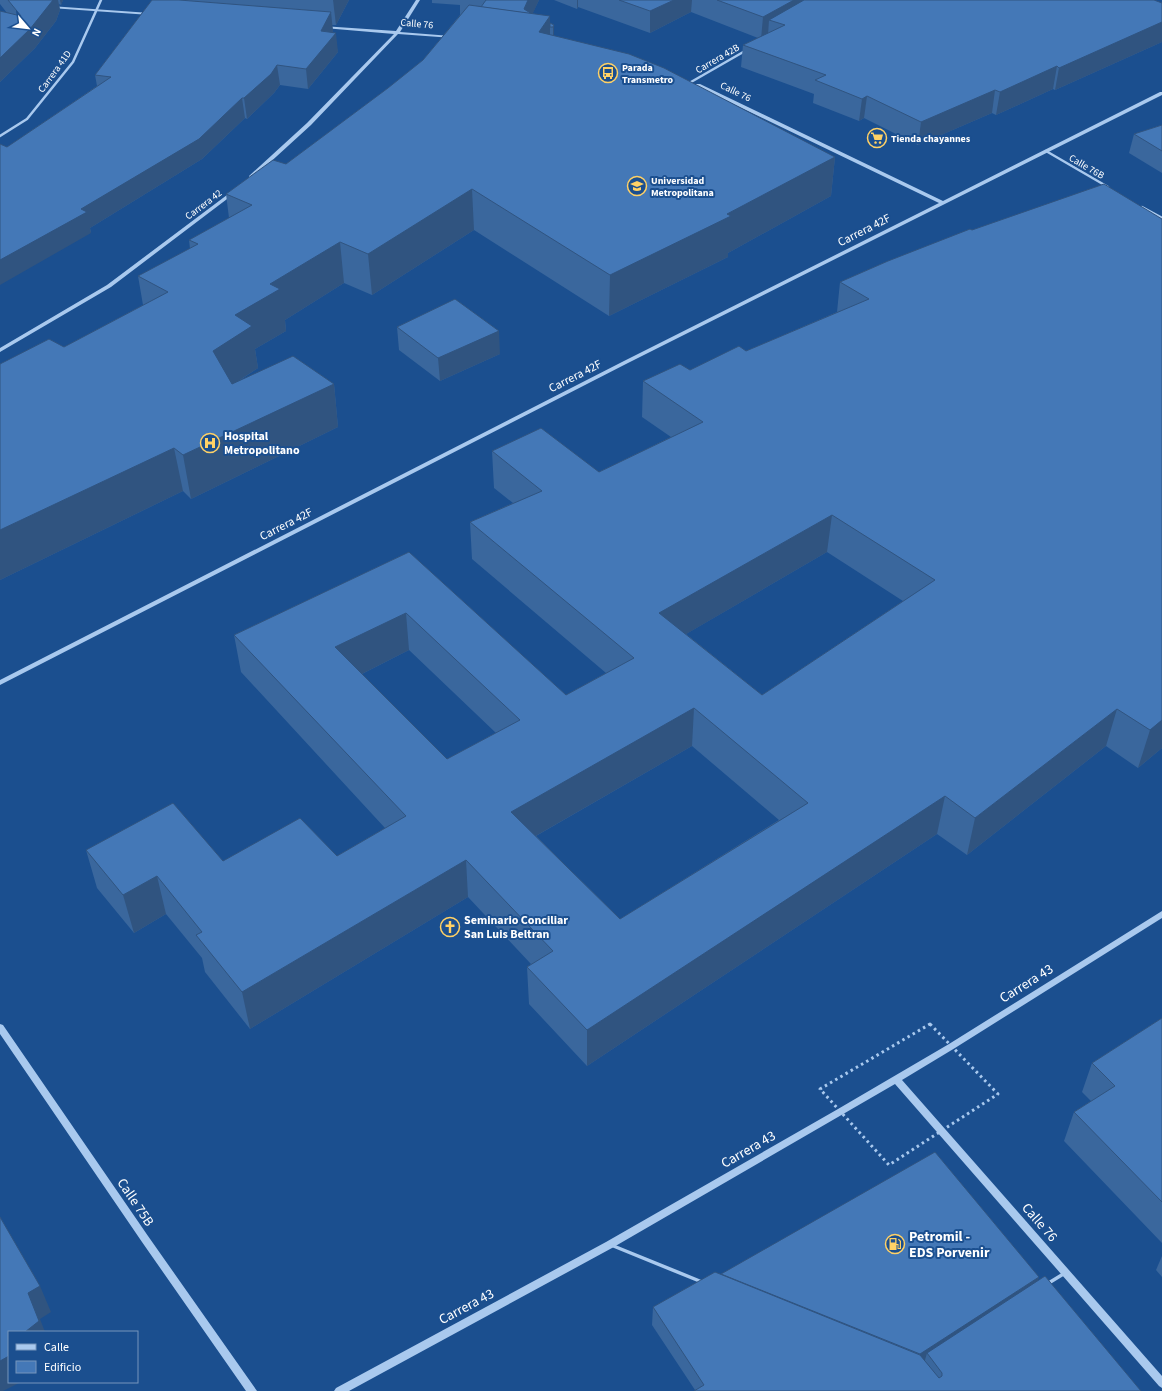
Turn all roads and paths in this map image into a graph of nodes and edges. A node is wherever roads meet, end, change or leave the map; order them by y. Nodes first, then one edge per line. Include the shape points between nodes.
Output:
1 (101, 0) edge
2 (418, 0) edge
3 (44, 6) edge
4 (97, 10) junction
5 (152, 14) edge
6 (319, 26) edge
7 (398, 32) junction
8 (455, 37) edge
9 (746, 51) dead end
10 (684, 80) edge
11 (691, 82) junction
12 (1162, 93) edge
13 (0, 136) edge
14 (1046, 151) junction
15 (247, 181) edge
16 (235, 191) edge
17 (1114, 191) edge
18 (943, 203) junction
19 (1142, 207) edge
20 (1162, 218) edge
21 (0, 350) edge
22 (0, 683) edge
23 (1162, 914) edge
24 (0, 1026) edge
25 (896, 1079) junction
26 (609, 1245) junction
27 (1065, 1272) junction
28 (704, 1283) edge
29 (1046, 1285) edge
30 (1162, 1384) edge
31 (252, 1391) edge
32 (339, 1391) edge

1 - 4 street, Carrera 41D
2 - 7 street
3 - 4 street
4 - 5 street
4 - 13 street, Carrera 41D via 73,62 27,119
6 - 7 street, Calle 76
7 - 8 street, Calle 76
7 - 15 street via 309,124
9 - 11 street, Carrera 42B
10 - 11 street, Calle 76
11 - 18 street, Calle 76
12 - 14 street, Carrera 42F
14 - 17 street, Calle 76B
14 - 18 street, Carrera 42F
16 - 21 street, Carrera 42 via 109,286
18 - 22 street, Carrera 42F
19 - 20 street
23 - 25 street, Carrera 43
24 - 31 street, Calle 75B
25 - 26 street, Carrera 43
25 - 27 street, Calle 76
26 - 28 lane
26 - 32 street, Carrera 43
27 - 29 lane
27 - 30 street, Calle 76

